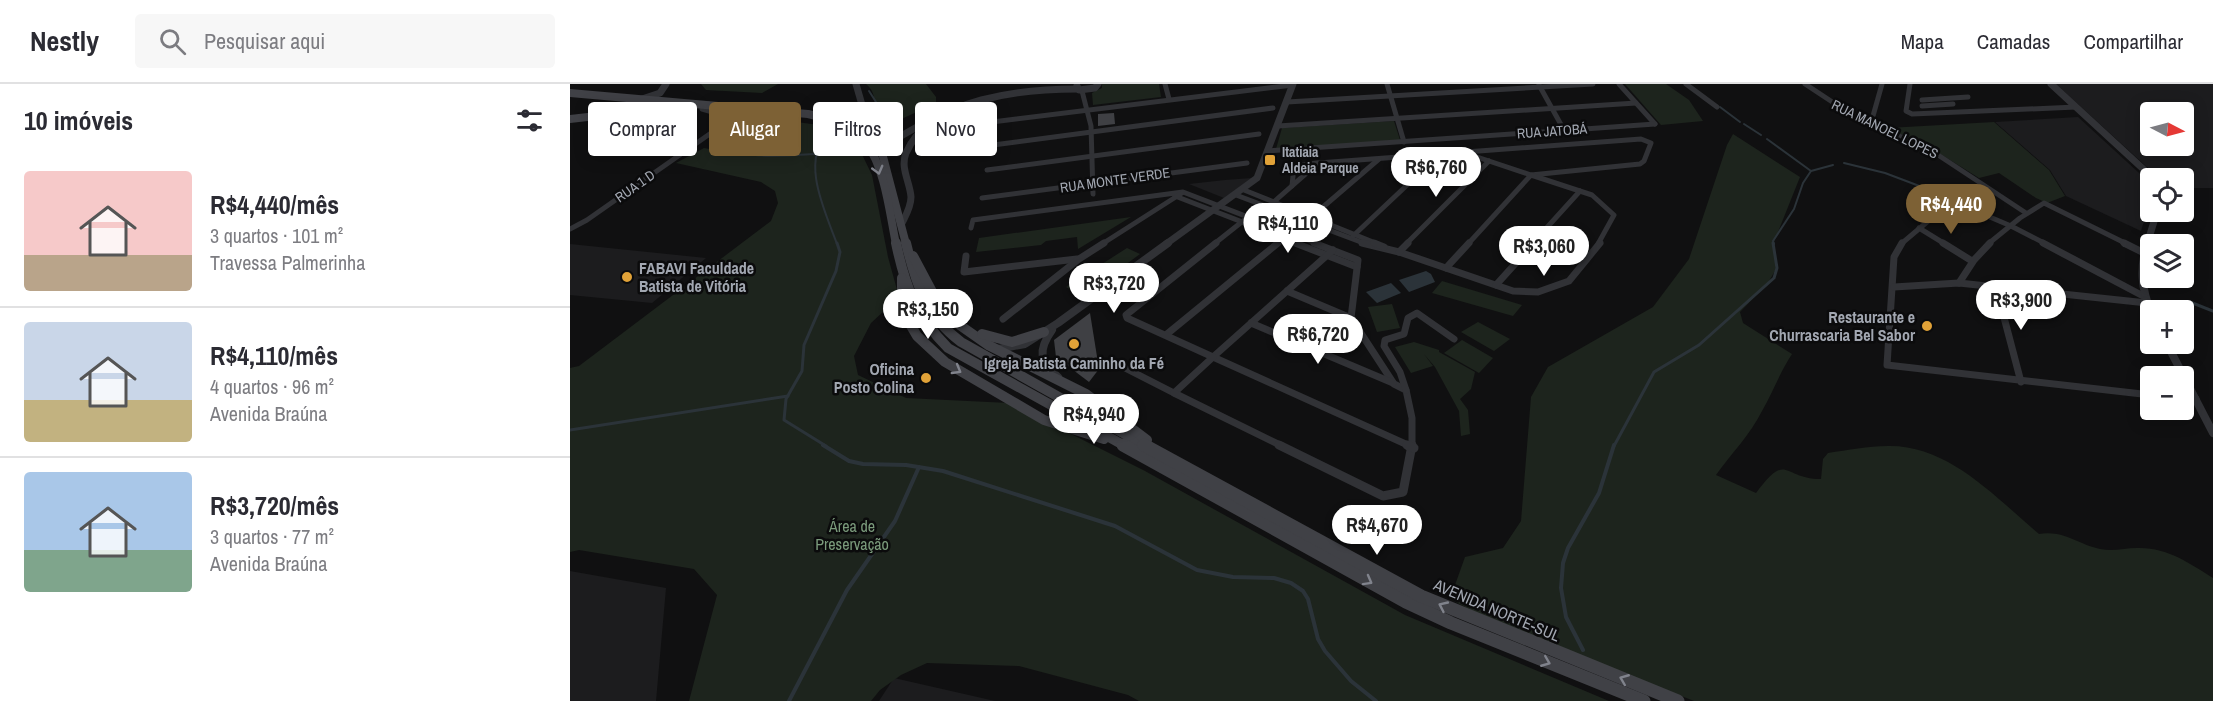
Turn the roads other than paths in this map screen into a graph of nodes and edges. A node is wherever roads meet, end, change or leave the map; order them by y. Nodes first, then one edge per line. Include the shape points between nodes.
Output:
1 (666, 84) edge
2 (856, 84) edge
3 (1098, 84) edge
4 (1165, 84) edge
5 (1293, 84) edge
6 (1387, 84) edge
7 (1593, 84) edge
8 (1619, 84) edge
9 (1686, 84) edge
10 (1805, 84) edge
11 (1882, 84) edge
12 (1910, 84) edge
13 (2051, 84) edge
14 (1539, 86) edge
15 (1079, 87) edge
16 (1090, 90) junction
17 (1923, 92) dead end
18 (570, 94) edge
19 (1391, 96) junction
20 (1968, 97) dead end
21 (641, 99) junction
22 (1087, 99) junction
23 (1168, 99) junction
24 (644, 102) edge
25 (862, 102) edge
26 (1287, 102) junction
27 (1636, 103) junction
28 (1922, 103) junction
29 (1953, 104) dead end
30 (1717, 106) dead end
31 (2076, 107) junction
32 (1273, 108) dead end
33 (1551, 108) junction
34 (697, 109) edge
35 (702, 109) junction
36 (709, 110) edge
37 (709, 110) edge
38 (1088, 110) junction
39 (1921, 114) junction
40 (813, 115) edge
41 (588, 116) edge
42 (1397, 118) junction
43 (570, 119) edge
44 (801, 119) edge
45 (997, 121) edge
46 (1871, 123) junction
47 (1278, 126) junction
48 (1564, 130) junction
49 (1090, 132) junction
50 (709, 134) edge
51 (903, 135) edge
52 (1259, 135) dead end
53 (1404, 142) junction
54 (997, 144) edge
55 (1268, 152) junction
56 (1465, 153) junction
57 (1439, 154) junction
58 (884, 156) edge
59 (1093, 157) junction
60 (1379, 159) junction
61 (1489, 161) junction
62 (1247, 163) dead end
63 (1318, 164) junction
64 (2142, 168) edge
65 (987, 170) dead end
66 (1531, 175) junction
67 (1094, 182) junction
68 (1292, 186) junction
69 (1244, 190) junction
70 (1580, 191) junction
71 (1093, 195) dead end
72 (1174, 195) junction
73 (1236, 195) junction
74 (982, 198) dead end
75 (1274, 202) junction
76 (1221, 206) junction
77 (1268, 207) junction
78 (1212, 212) junction
79 (2026, 213) junction
80 (1248, 217) junction
81 (1308, 219) junction
82 (902, 223) junction
83 (1240, 223) junction
84 (2011, 226) junction
85 (971, 228) dead end
86 (1919, 228) junction
87 (570, 229) edge
88 (1289, 233) junction
89 (1352, 236) junction
90 (1282, 239) junction
91 (1333, 250) junction
92 (909, 251) junction
93 (2140, 251) edge
94 (1399, 252) junction
95 (966, 255) dead end
96 (1326, 256) junction
97 (1079, 259) junction
98 (1972, 261) junction
99 (1357, 267) junction
100 (1446, 268) junction
101 (903, 272) junction
102 (1959, 283) junction
103 (1496, 285) junction
104 (1893, 287) junction
105 (1996, 287) junction
106 (2144, 288) edge
107 (1287, 291) junction
108 (2146, 300) junction
109 (1351, 318) junction
110 (1003, 319) dead end
111 (1251, 322) junction
112 (958, 323) junction
113 (1058, 323) junction
114 (1044, 332) junction
115 (1167, 334) junction
116 (957, 339) junction
117 (1454, 339) dead end
118 (945, 345) junction
119 (998, 349) junction
120 (2172, 354) edge
121 (936, 357) junction
122 (1213, 357) junction
123 (1125, 368) dead end
124 (1065, 382) junction
125 (2021, 382) junction
126 (1394, 384) junction
127 (1077, 390) junction
128 (1406, 390) junction
129 (1174, 393) junction
130 (2140, 393) edge
131 (2196, 399) joint
132 (1073, 411) junction
133 (1031, 412) junction
134 (2213, 433) edge
135 (1414, 448) junction
136 (1134, 450) junction
137 (1173, 461) junction
138 (1644, 701) edge
139 (1678, 701) edge

1 - 21 street via 660,93
2 - 25 street
3 - 16 street
4 - 23 street
5 - 23 street
5 - 26 street
6 - 19 street
7 - 14 street
8 - 27 street
9 - 30 street
10 - 46 street, RUA MANOEL LOPES via 1834,105
11 - 46 street
12 - 39 street via 1906,111
13 - 31 street
14 - 19 street
14 - 33 street
15 - 16 street
15 - 22 street
15 - 51 street via 975,98 943,111
15 - 82 street via 989,98 947,112 934,121 916,136 906,152 903,167 911,197
16 - 22 street
17 - 28 street
18 - 21 main road
19 - 26 street
19 - 42 street
20 - 28 street
21 - 24 main road
21 - 40 main road
22 - 38 street
23 - 38 street
26 - 47 street
27 - 33 street
27 - 48 street, RUA JATOBÁ via 1655,124
28 - 29 street
28 - 39 street
31 - 39 street
31 - 64 street
32 - 49 street
33 - 42 street
33 - 48 street
34 - 35 main road, AVENIDA NORTE-SUL
35 - 36 main road, AVENIDA NORTE-SUL
35 - 37 street
38 - 45 street
38 - 49 street
41 - 43 main road
42 - 47 street
42 - 53 street
44 -> 101 main road, AVENIDA NORTE-SUL via 849,131 870,150
46 - 79 street, RUA MANOEL LOPES via 1965,170
47 - 55 street
48 - 53 street, RUA JATOBÁ
49 - 54 street
49 - 59 street
50 - 87 street, RUA 1 D
52 - 59 street
53 - 55 street, RUA JATOBÁ
55 - 69 street via 1257,178
56 - 57 street
56 - 61 street
56 - 66 street via 1641,139 1650,143 1640,164
57 - 60 street
57 - 89 street
58 - 82 main road, AVENIDA NORTE-SUL
59 - 65 street
59 - 67 street
60 - 63 street
60 - 81 street
61 - 66 street
61 - 94 street
62 - 67 street, RUA MONTE VERDE
63 - 68 street
63 - 68 street via 1294,166
66 - 70 street
66 - 100 street
67 - 71 street
67 - 74 street, RUA MONTE VERDE
68 - 75 street
69 - 73 street
69 - 75 street
70 - 103 street
70 - 103 street via 1592,195 1614,215 1602,240 1569,281 1538,292 1513,291
72 - 76 street via 1183,192
72 - 78 street
72 - 85 street via 973,220
72 - 97 street
73 - 76 street
73 - 77 street
75 - 77 street
75 - 81 street
76 - 78 street
76 - 80 street
77 - 81 street
78 - 83 street
78 - 113 street
79 - 84 street
79 - 93 street via 2044,203
80 - 83 street
80 - 88 street
81 - 89 street
82 - 92 main road, AVENIDA NORTE-SUL
83 - 90 street
83 - 115 street via 1126,315
84 - 86 street via 1952,201
84 - 98 street
84 - 108 street
86 - 98 street
86 - 104 street via 1902,243 1894,257
88 - 90 street
88 - 91 street
89 - 94 street via 1375,248
90 - 96 street
90 - 115 street
91 - 96 street
91 - 99 street via 1358,260
92 - 112 main road via 941,307
92 - 116 main road, AVENIDA NORTE-SUL via 930,312
94 - 100 street
95 - 97 street via 964,272
96 - 99 street
96 - 107 street
97 - 110 street
98 - 102 street
99 - 109 street
100 - 103 street
101 - 118 main road, AVENIDA NORTE-SUL via 920,318
101 - 121 main road via 903,309 913,329
102 - 104 street
102 - 105 street
104 - 125 street via 1887,365
105 - 108 street
105 - 125 street
106 - 108 street
107 - 109 street
107 - 111 street
109 - 126 street
111 - 122 street
111 - 126 street
112 - 114 main road via 1006,341
112 - 119 main road
113 - 114 street
113 - 124 street via 1044,341 1040,356 1047,368
114 - 119 street via 1025,344
115 - 122 street
116 - 118 main road
116 - 119 main road via 969,335
116 - 132 main road, AVENIDA NORTE-SUL
117 - 128 street via 1417,313 1408,318 1404,334 1385,340 1384,346
118 - 121 main road via 936,351
118 - 132 main road, AVENIDA NORTE-SUL
119 - 124 main road
120 - 131 street
121 -> 133 main road
122 - 129 street
122 - 135 street
123 - 129 street
124 - 127 main road
125 - 130 street
126 - 128 street
127 - 132 main road via 1083,399
127 - 137 main road
128 - 135 street via 1413,416
129 - 135 street via 1383,496 1402,492
131 - 134 street
132 - 133 main road via 1057,420
132 - 136 main road, AVENIDA NORTE-SUL
132 - 137 main road, AVENIDA NORTE-SUL
133 - 136 main road via 1048,422
136 -> 138 main road, AVENIDA NORTE-SUL via 1416,606
139 -> 137 main road, AVENIDA NORTE-SUL via 1421,596

